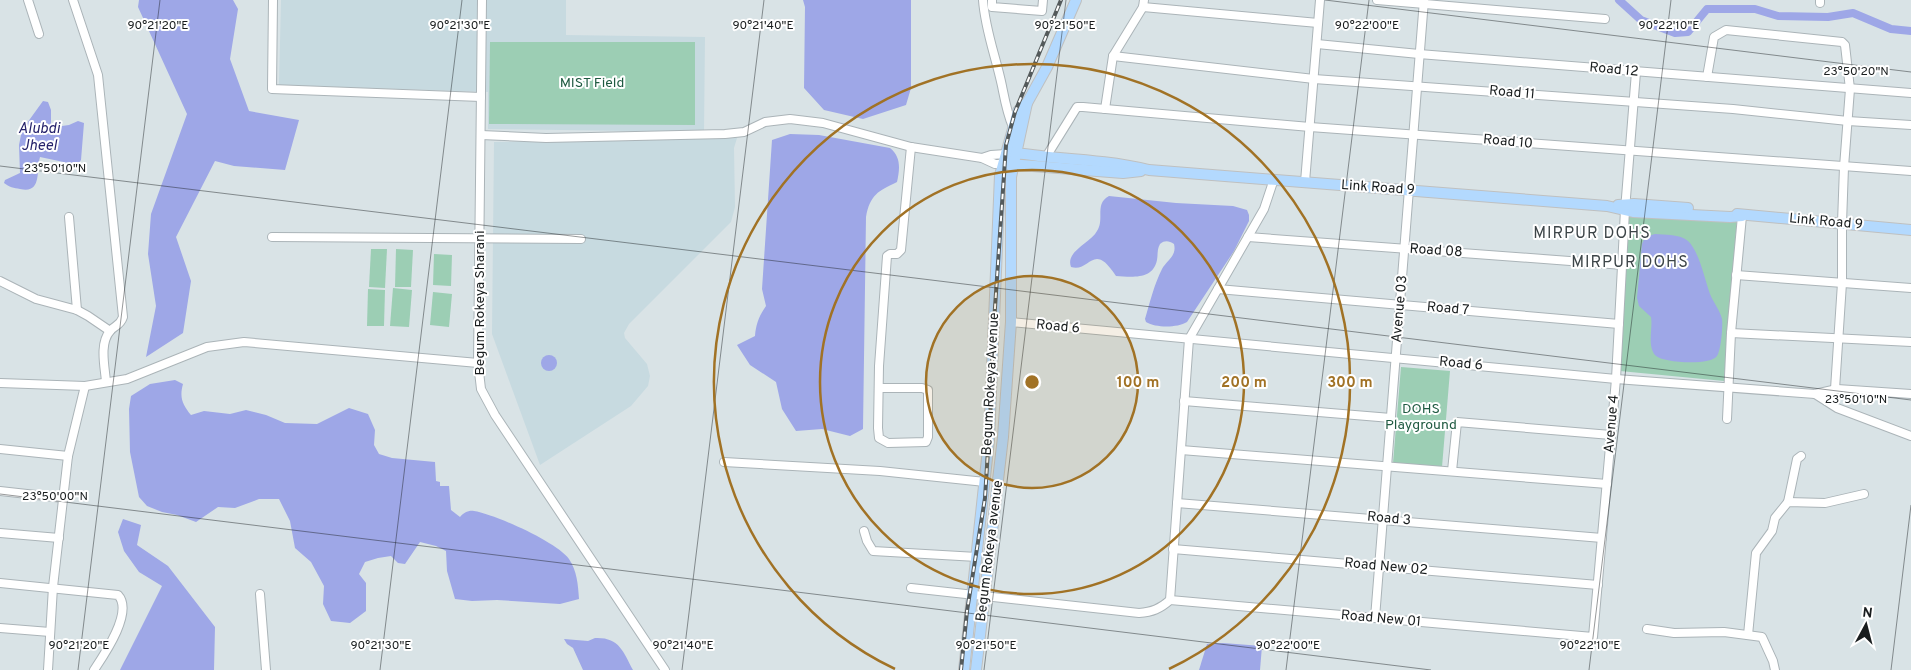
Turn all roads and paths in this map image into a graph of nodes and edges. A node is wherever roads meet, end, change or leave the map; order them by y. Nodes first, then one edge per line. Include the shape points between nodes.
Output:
1 (28, 0) edge
2 (73, 0) edge
3 (273, 0) edge
4 (482, 0) edge
5 (983, 0) edge
6 (992, 0) edge
7 (1043, 0) edge
8 (1076, 0) edge
9 (1320, 0) edge
10 (1377, 0) edge
11 (1424, 2) edge
12 (1143, 3) edge
13 (1605, 19) dead end
14 (1318, 23) junction
15 (39, 34) dead end
16 (1317, 44) junction
17 (1419, 54) junction
18 (1113, 56) junction
19 (1636, 72) junction
20 (1707, 77) junction
21 (1314, 79) junction
22 (1417, 85) junction
23 (1850, 89) junction
24 (1911, 93) edge
25 (481, 97) junction
26 (1634, 102) junction
27 (1027, 104) junction
28 (1105, 109) junction
29 (1848, 121) junction
30 (1911, 125) edge
31 (1310, 126) junction
32 (1013, 127) junction
33 (1414, 134) junction
34 (481, 135) junction
35 (911, 147) junction
36 (1630, 151) junction
37 (1046, 157) junction
38 (1010, 159) junction
39 (1844, 167) junction
40 (1150, 170) junction
41 (1911, 171) edge
42 (1274, 180) junction
43 (1305, 182) junction
44 (1409, 190) junction
45 (1625, 207) junction
46 (1742, 216) junction
47 (69, 217) dead end
48 (1842, 223) junction
49 (1911, 230) edge
50 (272, 237) dead end
51 (1248, 237) junction
52 (480, 238) junction
53 (581, 239) dead end
54 (1404, 249) junction
55 (1623, 266) junction
56 (1736, 274) junction
57 (0, 281) edge
58 (1842, 283) junction
59 (1911, 288) edge
60 (1218, 289) junction
61 (1400, 304) junction
62 (77, 310) junction
63 (1011, 322) junction
64 (1619, 324) junction
65 (110, 331) junction
66 (1731, 333) junction
67 (1189, 339) junction
68 (1838, 339) junction
69 (1911, 342) edge
70 (1396, 358) junction
71 (478, 363) junction
72 (1616, 379) junction
73 (106, 382) junction
74 (0, 383) edge
75 (85, 386) junction
76 (1729, 386) junction
77 (879, 388) junction
78 (1835, 389) junction
79 (1814, 394) junction
80 (1911, 394) edge
81 (1184, 401) junction
82 (1391, 418) junction
83 (1727, 419) dead end
84 (1611, 435) junction
85 (1911, 436) edge
86 (0, 449) edge
87 (1181, 450) junction
88 (68, 456) junction
89 (1801, 456) dead end
90 (724, 462) dead end
91 (1387, 465) junction
92 (1452, 471) junction
93 (985, 482) junction
94 (1607, 484) junction
95 (0, 491) edge
96 (1864, 494) dead end
97 (63, 498) junction
98 (1788, 502) junction
99 (1177, 503) junction
100 (1383, 519) junction
101 (864, 531) dead end
102 (0, 533) edge
103 (59, 538) junction
104 (1602, 538) junction
105 (1173, 549) junction
106 (977, 557) junction
107 (1379, 566) junction
108 (0, 583) edge
109 (1598, 585) junction
110 (53, 587) junction
111 (911, 588) dead end
112 (260, 594) dead end
113 (972, 595) junction
114 (984, 597) junction
115 (1170, 600) junction
116 (1375, 618) junction
117 (0, 628) edge
118 (1648, 629) dead end
119 (50, 632) junction
120 (1748, 635) junction
121 (1593, 637) joint
122 (48, 670) edge
123 (94, 670) edge
124 (266, 670) edge
125 (665, 670) edge
126 (964, 670) edge
127 (976, 670) edge
128 (1775, 670) edge

1 - 15 street
2 - 65 street via 98,74 102,100 123,318 121,324
3 - 25 street via 272,89
4 - 25 street, Begum Rokeya Sharani
5 - 32 street via 984,19
6 - 7 street via 992,7 1042,11
8 - 27 main road
9 - 14 street
10 - 11 street
11 - 13 street
11 - 17 street, Avenue 03
12 - 14 street
12 - 18 street
14 - 16 street
16 - 17 street, Road 12
16 - 21 street
17 - 19 street, Road 12
17 - 22 street, Avenue 03
18 - 21 street, Road 11
18 - 28 street
19 - 20 street, Road 12
19 - 26 street, Avenue 4
20 - 23 street, Road 12
20 - 23 street via 1714,37 1726,30 1842,42 1846,50
21 - 22 street, Road 11
21 - 31 street
22 - 26 street, Road 11
22 - 33 street, Avenue 03
23 - 24 street, Road 12
23 - 29 street
25 - 34 street, Begum Rokeya Sharani
26 - 29 street, Road 11
26 - 36 street, Avenue 4
27 - 32 main road, Begum Rokeya Avenue via 1018,111
27 - 38 main road, Begum Rokeya avenue
28 - 31 street, Road 10
28 - 37 street, Road 10 via 1077,107
29 - 30 street, Road 11
29 - 39 street
31 - 33 street, Road 10
31 - 43 street
32 - 38 main road, Begum Rokeya Avenue
33 - 36 street, Road 10
33 - 44 street, Avenue 03
34 - 35 street via 546,138 726,134 790,118
34 - 52 street, Begum Rokeya Sharani
35 - 38 street via 982,158 995,164
35 - 77 street via 901,250 887,256
36 - 39 street, Road 10
36 - 45 street, Avenue 4
37 - 38 main road, Link Road 9
37 - 40 main road, Link Road 9 via 1111,162
38 - 40 main road, Link Road 9 via 1123,173
38 - 63 main road, Begum Rokeya avenue
38 - 93 main road, Begum Rokeya Avenue via 1000,175 992,398
39 - 41 street, Road 10
39 - 48 street
40 - 42 main road, Link Road 9
42 - 43 main road, Link Road 9
42 - 51 street via 1264,209
43 - 44 main road, Link Road 9
44 - 45 main road, Link Road 9
44 - 54 street, Avenue 03
45 - 46 main road, Link Road 9 via 1633,212
45 - 55 street, Avenue 4
46 - 48 main road, Link Road 9
46 - 56 street
47 - 62 street
48 - 49 main road, Link Road 9
48 - 58 street
50 - 52 street
51 - 54 street, Road 08
51 - 60 street
52 - 53 street
52 - 71 street, Begum Rokeya Sharani
54 - 55 street, Road 08
54 - 61 street, Avenue 03
55 - 64 street, Avenue 4
56 - 58 street
56 - 66 street
57 - 62 street via 36,299
58 - 59 street
58 - 68 street
60 - 61 street, Road 7
60 - 67 street
61 - 64 street, Road 7
61 - 70 street, Avenue 03
62 - 65 street
63 - 67 street, Road 6
63 - 114 main road, Begum Rokeya avenue via 1003,437
64 - 72 street, Avenue 4
65 - 73 street via 104,352
66 - 68 street
66 - 76 street
67 - 70 street, Road 6
67 - 81 street
68 - 69 street
68 - 78 street
70 - 72 street, Road 6
70 - 82 street, Avenue 03
71 - 73 street via 236,342 207,347 127,379
71 - 125 street, Begum Rokeya Sharani via 481,389 492,411
72 - 76 street, Road 6
72 - 84 street, Avenue 4
73 - 75 street
74 - 75 street
75 - 88 street
76 - 79 street, Road 6
76 - 83 street
77 - 77 street via 879,438 888,443 926,442 928,390
78 - 79 street, Road 6
78 - 80 street, Road 6
79 - 85 street via 1837,408
81 - 82 street
81 - 87 street
82 - 91 street, Avenue 03
84 - 92 street via 1456,423
84 - 94 street, Avenue 4
86 - 88 street
87 - 91 street
87 - 99 street
88 - 97 street
89 - 98 street via 1797,459
90 - 93 street via 880,471
91 - 92 street
91 - 100 street, Avenue 03
92 - 94 street
93 - 106 main road, Begum Rokeya Avenue
94 - 104 street, Avenue 4
95 - 97 street
96 - 98 street via 1825,502
97 - 103 street
98 - 120 street via 1775,518 1772,531 1756,553
99 - 100 street, Road 3
99 - 105 street
100 - 104 street, Road 3
100 - 107 street, Avenue 03
101 - 106 street via 873,551
102 - 103 street
103 - 110 street
104 - 109 street, Avenue 4
105 - 107 street, Road New 02
105 - 115 street
106 - 113 main road, Begum Rokeya Avenue
107 - 109 street, Road New 02
107 - 116 street, Avenue 03
108 - 110 street
109 - 121 street, Avenue 4
110 - 119 street
110 - 123 street via 114,593 122,599 118,631
111 - 113 street
112 - 124 street
113 - 114 street
113 - 126 main road, Begum Rokeya Avenue
114 - 115 street via 1138,613 1152,612
114 - 127 main road, Begum Rokeya avenue
115 - 116 street, Road New 01
116 - 121 street, Road New 01
117 - 119 street
118 - 120 street
119 - 122 street
120 - 128 street via 1762,637

